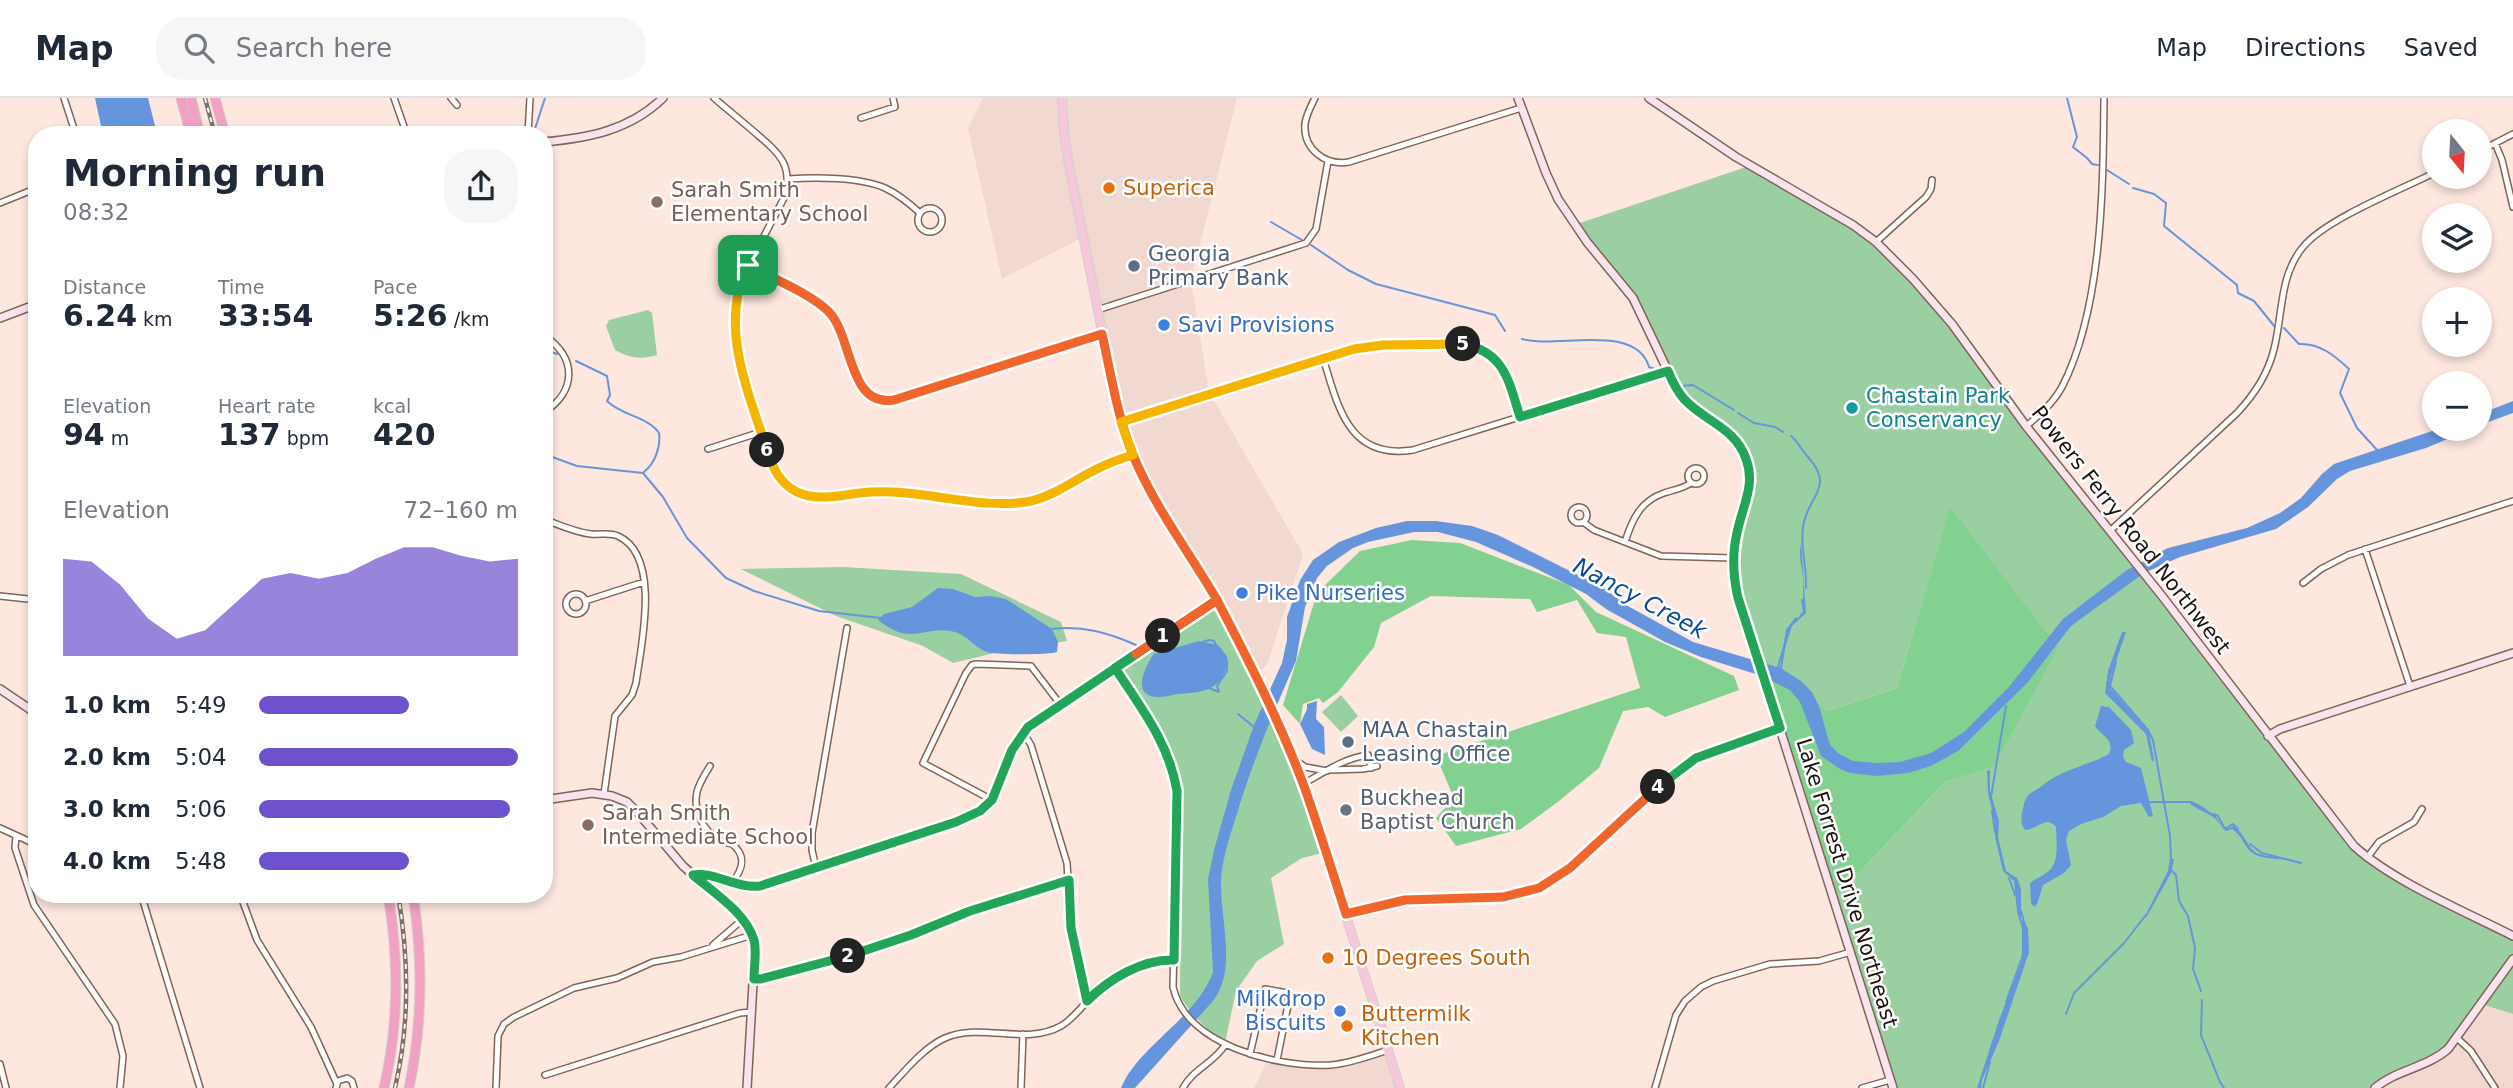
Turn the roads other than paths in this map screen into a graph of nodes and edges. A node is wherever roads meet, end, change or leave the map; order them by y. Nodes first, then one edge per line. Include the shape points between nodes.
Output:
1 (64, 98) edge
2 (181, 98) edge
3 (191, 98) edge
4 (217, 98) edge
5 (394, 98) edge
6 (451, 98) edge
7 (530, 98) edge
8 (663, 98) edge
9 (714, 98) edge
10 (893, 98) edge
11 (1062, 98) edge
12 (1315, 98) edge
13 (1518, 98) edge
14 (2104, 98) edge
15 (1653, 99) edge
16 (457, 105) dead end
17 (1521, 108) junction
18 (861, 118) dead end
19 (73, 126) edge
20 (189, 126) edge
21 (198, 126) edge
22 (223, 126) edge
23 (404, 126) edge
24 (528, 126) edge
25 (2513, 134) edge
26 (553, 141) edge
27 (2495, 143) junction
28 (2492, 145) edge
29 (1328, 160) junction
30 (788, 178) junction
31 (2422, 179) edge
32 (1932, 180) dead end
33 (28, 192) edge
34 (0, 203) edge
35 (2513, 207) edge
36 (920, 213) junction
37 (1876, 242) junction
38 (748, 265) junction
39 (28, 307) edge
40 (1097, 310) junction
41 (0, 318) edge
42 (1102, 334) junction
43 (553, 342) edge
44 (1323, 358) junction
45 (1668, 371) junction
46 (553, 405) edge
47 (1520, 417) junction
48 (1121, 422) junction
49 (2026, 426) junction
50 (761, 432) junction
51 (708, 449) dead end
52 (1133, 455) junction
53 (1691, 483) dead end
54 (2513, 501) edge
55 (553, 522) edge
56 (1583, 522) dead end
57 (2110, 531) junction
58 (1625, 542) junction
59 (2365, 549) junction
60 (1734, 558) junction
61 (644, 582) junction
62 (2303, 583) dead end
63 (0, 596) edge
64 (28, 599) edge
65 (1217, 600) junction
66 (585, 601) dead end
67 (847, 628) dead end
68 (2513, 653) edge
69 (1115, 668) junction
70 (2410, 686) junction
71 (0, 689) edge
72 (1060, 704) junction
73 (28, 708) edge
74 (1780, 728) junction
75 (1023, 732) junction
76 (2268, 736) junction
77 (1292, 758) junction
78 (710, 766) dead end
79 (1328, 770) junction
80 (1303, 784) junction
81 (604, 794) junction
82 (553, 799) edge
83 (992, 800) junction
84 (2422, 809) dead end
85 (0, 828) edge
86 (16, 836) junction
87 (28, 841) edge
88 (2367, 858) junction
89 (817, 868) junction
90 (693, 875) junction
91 (1069, 880) junction
92 (732, 883) junction
93 (28, 887) edge
94 (33, 903) edge
95 (144, 903) edge
96 (243, 903) edge
97 (389, 903) edge
98 (413, 903) edge
99 (1346, 914) junction
100 (742, 919) junction
101 (752, 935) junction
102 (2513, 936) edge
103 (711, 947) junction
104 (1851, 953) junction
105 (2513, 959) edge
106 (1174, 960) junction
107 (754, 979) junction
108 (1087, 1001) junction
109 (752, 1012) junction
110 (1023, 1034) junction
111 (2457, 1038) junction
112 (1225, 1045) junction
113 (1388, 1050) junction
114 (1250, 1054) junction
115 (1277, 1060) junction
116 (0, 1064) edge
117 (545, 1075) dead end
118 (1892, 1084) edge
119 (337, 1086) edge
120 (6, 1088) edge
121 (120, 1088) edge
122 (200, 1088) edge
123 (354, 1088) edge
124 (384, 1088) edge
125 (409, 1088) edge
126 (496, 1088) edge
127 (747, 1088) edge
128 (889, 1088) edge
129 (1021, 1088) edge
130 (1183, 1088) edge
131 (1400, 1088) edge
132 (1655, 1088) edge
133 (1862, 1088) edge
134 (2375, 1088) edge
135 (2495, 1088) edge

1 - 19 street
2 - 20 highway
3 - 21 highway
4 - 22 highway
5 - 23 street
6 - 16 street
7 - 24 street
8 - 26 street via 639,118 612,130
9 - 30 street via 776,150
10 - 18 street via 895,107
11 - 40 main road via 1068,160
12 - 29 street via 1306,134 1313,150
13 - 17 street, Lake Forrest Drive Northeast
14 - 49 street via 2091,297 2062,387
15 - 37 street, Powers Ferry Road Northwest via 1736,157
17 - 29 street via 1349,162
17 - 45 street, Lake Forrest Drive Northeast via 1558,199 1633,298
25 - 27 street
27 - 28 street
27 - 35 street
29 - 40 street via 1316,229 1306,243
30 - 36 street via 872,183 896,193
30 - 38 street via 784,198
31 - 57 street via 2331,225 2302,248 2287,275 2274,352 2255,392
32 - 37 street via 1926,197
33 - 34 street
36 - 36 street via 922,230 931,232 939,227 942,218 937,211 928,208
37 - 49 street, Powers Ferry Road Northwest via 1943,312
38 - 42 street via 829,312 842,332 861,386 880,400 894,400
38 - 50 street via 737,294 735,329
39 - 41 street
40 - 42 main road
42 - 48 main road
43 - 46 street via 562,349 569,381
44 - 47 street via 1383,345 1473,346 1490,354 1503,369
44 - 47 street via 1346,423 1360,439 1381,449 1413,450
44 - 48 street
45 - 47 street
45 - 60 street, Lake Forrest Drive Northeast via 1685,400 1731,434 1746,459 1749,492
48 - 52 main road
49 - 57 street, Powers Ferry Road Northwest
50 - 51 street
50 - 52 street via 780,479 796,491 816,497 897,491 992,503 1021,502 1048,495
52 - 65 main road
53 - 58 street via 1643,505
54 - 59 street
55 - 61 street via 619,537 637,554
56 - 58 street
57 - 76 street, Powers Ferry Road Northwest
58 - 60 street via 1661,556
59 - 62 street via 2334,561
59 - 70 street
60 - 74 street, Lake Forrest Drive Northeast via 1736,589
61 - 66 street
61 - 81 street via 636,683 615,716
63 - 64 street
65 - 69 street
65 - 77 main road
67 - 89 street via 813,833
68 - 70 street
69 - 72 street
69 - 106 street via 1159,736 1174,777
70 - 76 street
71 - 73 street
72 - 75 street
72 - 83 street via 1031,666 976,664 966,673 923,763
74 - 99 street via 1684,766 1570,868 1539,888 1503,897 1405,900
74 - 104 street, Lake Forrest Drive Northeast
75 - 83 street
75 - 91 street via 1060,836
76 - 88 street, Powers Ferry Road Northwest via 2338,828
77 - 79 street
77 - 80 main road
78 - 92 street via 697,791 696,804 712,836 732,844 741,856 741,873
79 - 79 street via 1368,755 1374,767
79 - 80 street
80 - 99 main road
81 - 82 street
81 - 90 street via 633,807
83 - 89 street via 956,822
84 - 88 street via 2414,822 2379,842
85 - 86 street
86 - 87 street
86 - 93 street via 15,848
88 - 102 street, Powers Ferry Road Northwest
89 - 92 street via 760,886
90 - 92 street
90 - 100 street
91 - 107 street via 866,951
91 - 108 street via 1071,928
94 - 121 street via 115,1024 123,1056
95 - 122 street
96 - 119 street via 257,940 311,1027
97 - 124 highway via 396,989
98 - 125 highway via 421,989
99 - 113 main road
100 - 101 street
100 - 103 street
101 - 103 street
101 - 107 street
103 - 126 street via 574,988 510,1020 498,1035
104 - 118 street, Lake Forrest Drive Northeast
104 - 132 street via 1819,961 1770,964 1701,987 1676,1015
105 - 111 street
106 - 108 street via 1124,973
106 - 112 street via 1173,987 1182,1009
107 - 109 street
108 - 110 street via 1059,1027
109 - 117 street
109 - 127 street
110 - 128 street via 979,1033 944,1039
110 - 129 street
111 - 134 street via 2436,1058
111 - 135 street
112 - 114 street
112 - 130 street
113 - 115 street via 1332,1065
113 - 131 main road
114 - 115 street
114 - 115 street via 1265,989 1287,993
116 - 120 street
118 - 133 street
119 - 123 street via 347,1078

